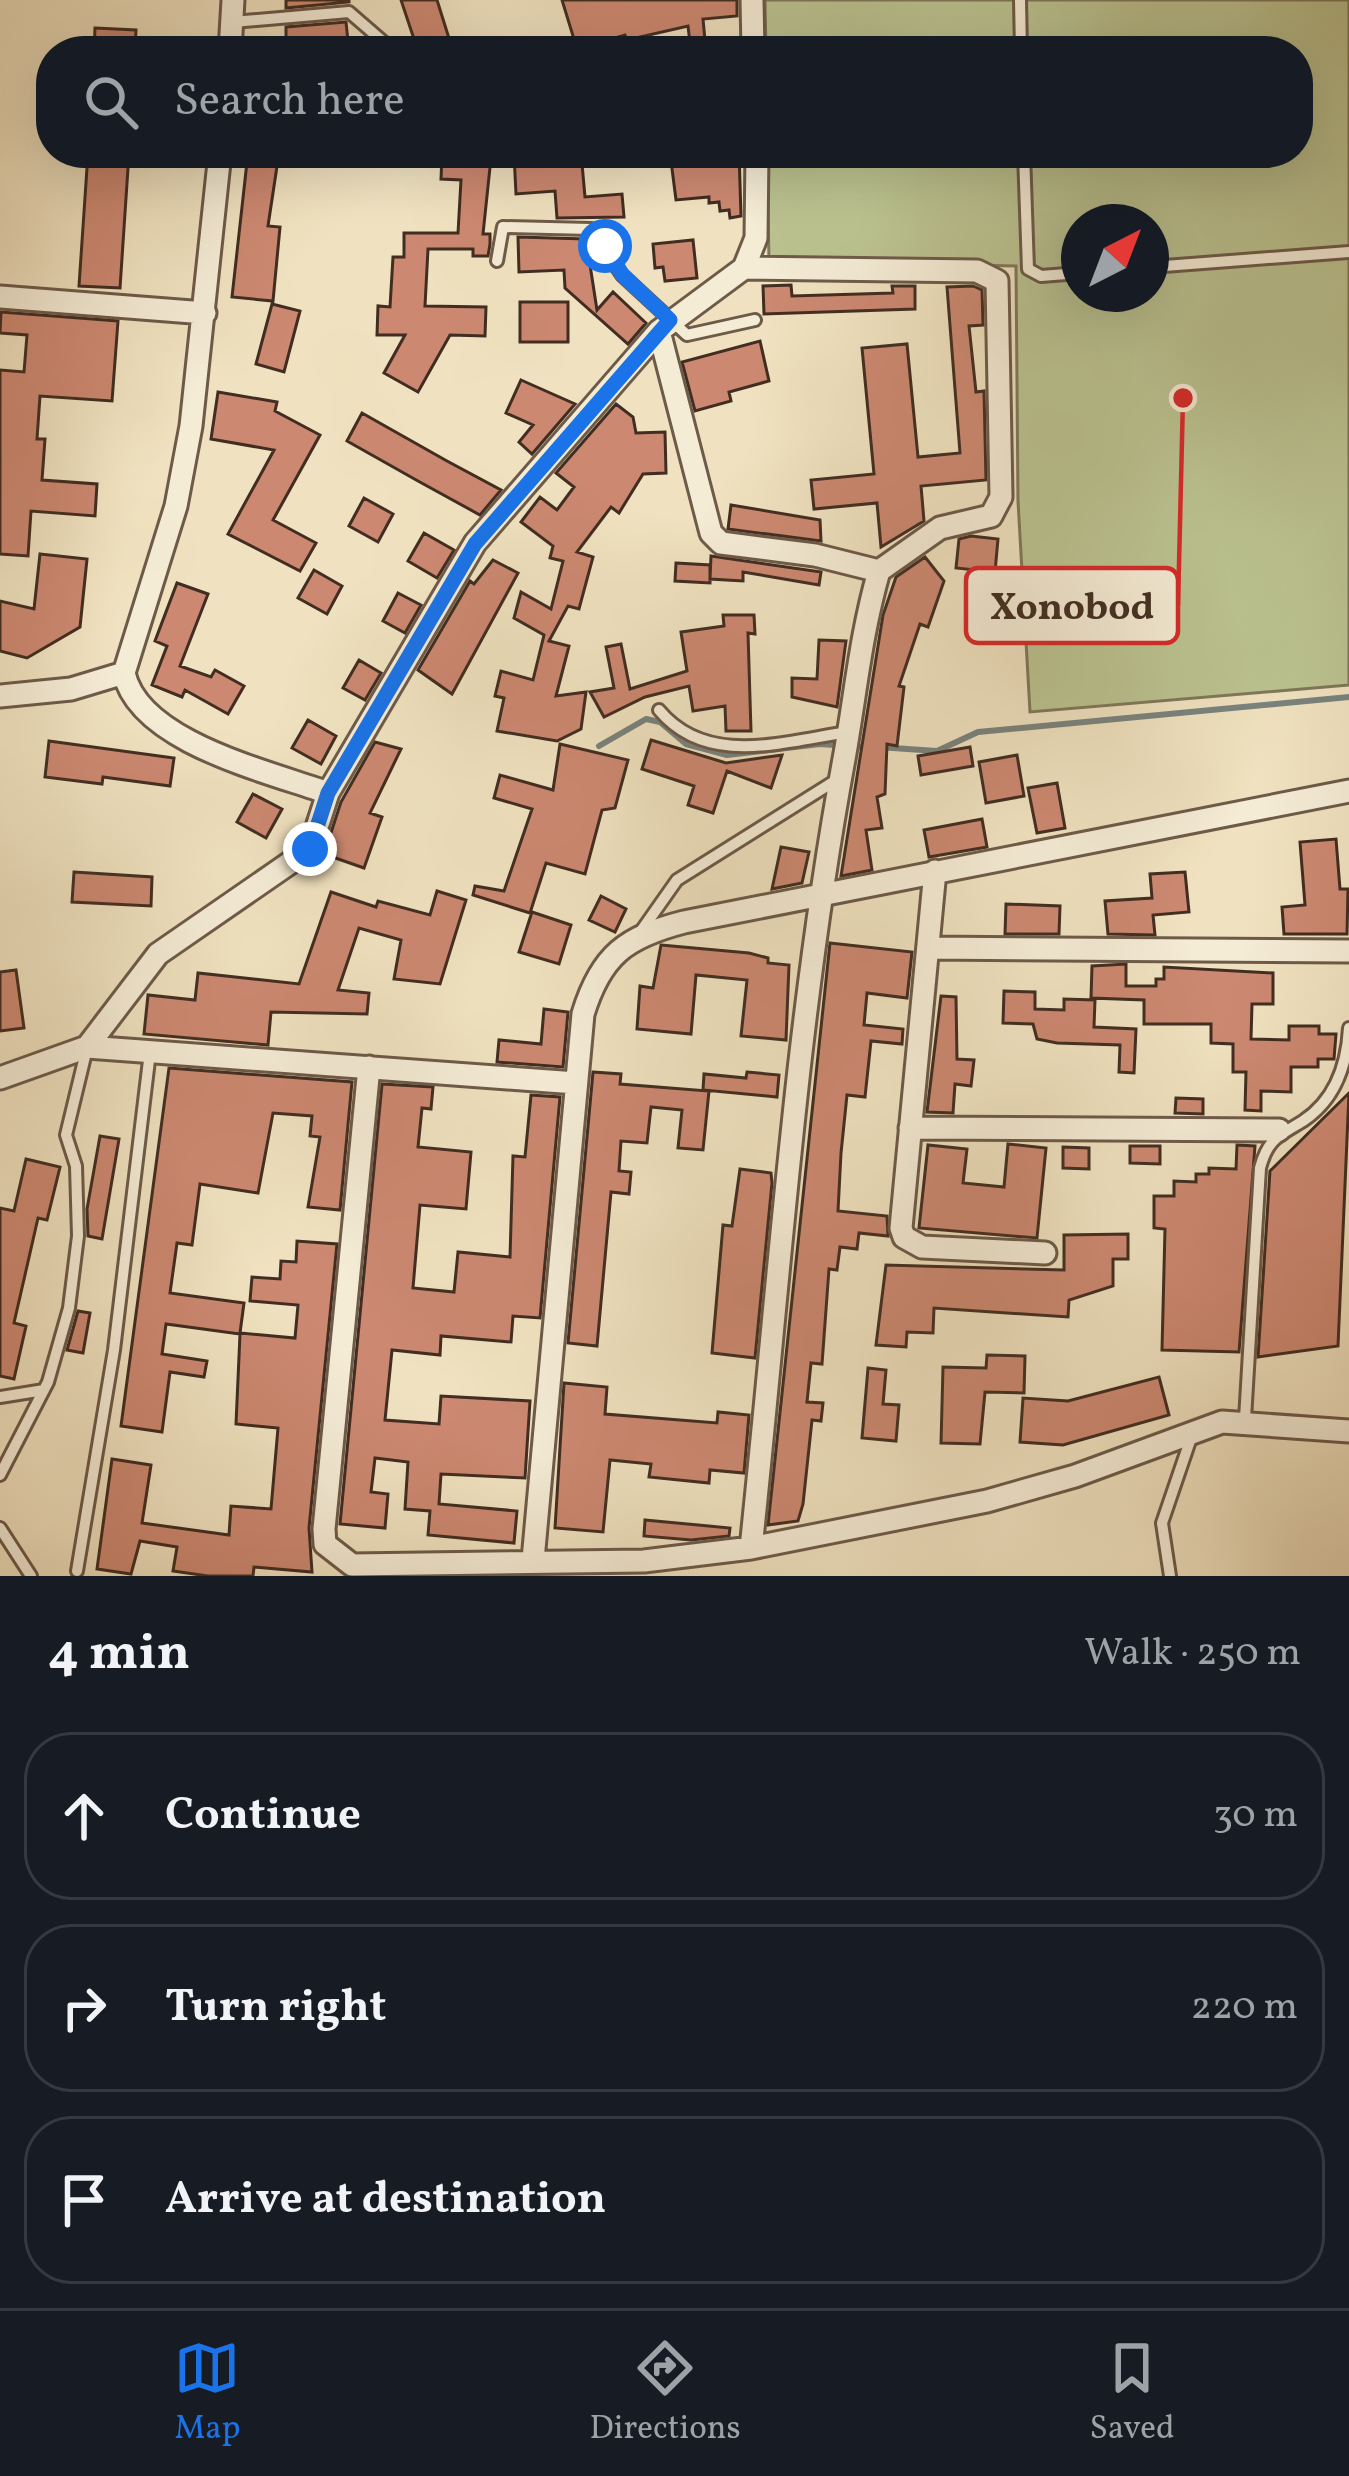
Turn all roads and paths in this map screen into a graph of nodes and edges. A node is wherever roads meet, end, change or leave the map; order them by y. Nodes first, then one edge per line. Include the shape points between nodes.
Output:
1 (752, 0) edge
2 (1020, 0) edge
3 (233, 11) edge
4 (377, 36) edge
5 (753, 36) edge
6 (1021, 36) edge
7 (219, 168) edge
8 (757, 168) edge
9 (1025, 168) edge
10 (1349, 252) edge
11 (497, 261) dead end
12 (1169, 266) edge
13 (744, 268) junction
14 (1061, 274) edge
15 (0, 297) edge
16 (205, 313) junction
17 (755, 320) dead end
18 (665, 326) junction
19 (879, 571) junction
20 (124, 673) junction
21 (0, 696) edge
22 (659, 710) dead end
23 (847, 741) junction
24 (840, 777) junction
25 (1349, 791) edge
26 (328, 793) junction
27 (935, 871) junction
28 (820, 893) junction
29 (639, 934) junction
30 (928, 948) junction
31 (1349, 951) edge
32 (1349, 1028) edge
33 (87, 1047) junction
34 (150, 1048) junction
35 (369, 1066) junction
36 (0, 1078) edge
37 (577, 1083) junction
38 (910, 1128) junction
39 (1279, 1130) junction
40 (1045, 1253) dead end
41 (44, 1390) junction
42 (0, 1396) edge
43 (1246, 1420) junction
44 (1194, 1430) junction
45 (1349, 1431) edge
46 (0, 1475) edge
47 (0, 1528) edge
48 (752, 1548) junction
49 (533, 1560) junction
50 (77, 1571) dead end
51 (31, 1576) edge
52 (1170, 1576) edge

1 - 5 street
2 - 6 lane
3 - 4 lane via 349,12
7 - 16 street
8 - 13 street via 756,238
9 - 14 lane via 1028,269
10 - 12 lane
11 - 18 lane via 503,227 591,229
13 - 18 street
13 - 19 street via 977,271 997,281 1000,497 984,520 940,527
15 - 16 street
16 - 20 street via 176,506
17 - 18 lane via 694,338
18 - 19 street via 711,533 721,543
18 - 26 street via 475,544
19 - 23 street via 857,645
20 - 21 street via 71,689
20 - 26 street via 128,694 155,723
22 - 23 lane via 692,738 720,747
23 - 24 street
24 - 28 street
24 - 29 lane via 677,880
25 - 27 street
26 - 33 street via 310,849 158,954
27 - 28 street
27 - 30 street
28 - 29 street
28 - 48 street
29 - 37 street via 592,982
30 - 31 street
30 - 38 street
32 - 39 lane via 1338,1080 1303,1120
33 - 34 street
33 - 36 street
33 - 41 lane via 66,1135 76,1166 78,1236 69,1308
34 - 35 street
34 - 50 lane via 114,1350
35 - 37 street
35 - 49 street via 325,1544 352,1565
37 - 49 street
38 - 39 street
38 - 40 street via 904,1237 922,1247
39 - 43 lane via 1259,1168
41 - 42 lane
41 - 46 lane
43 - 44 street
43 - 45 street
44 - 48 street via 987,1501
44 - 52 lane via 1162,1523
47 - 51 lane
48 - 49 street via 644,1561

